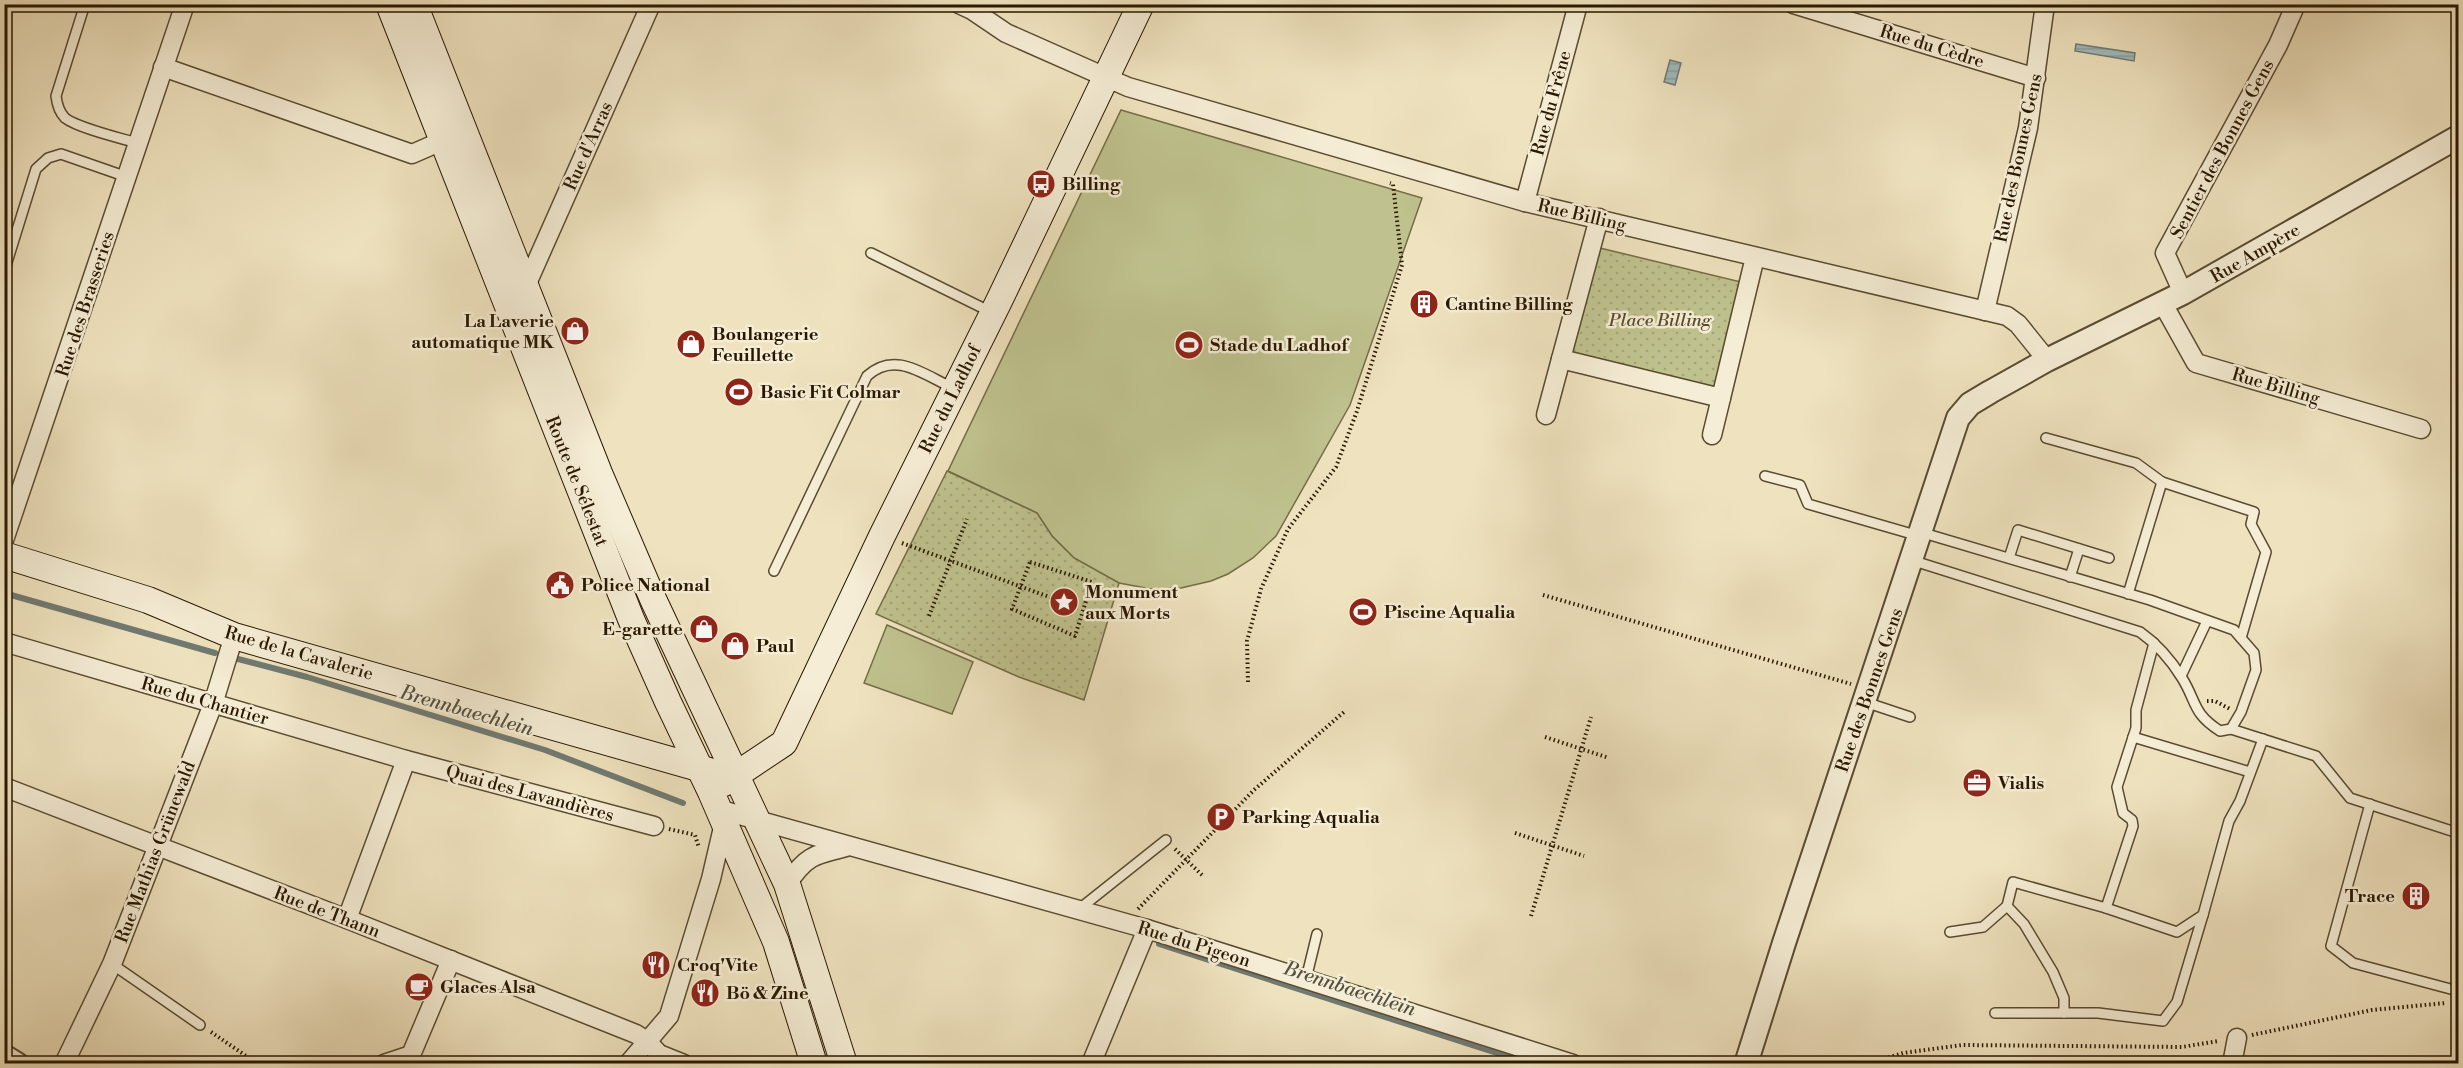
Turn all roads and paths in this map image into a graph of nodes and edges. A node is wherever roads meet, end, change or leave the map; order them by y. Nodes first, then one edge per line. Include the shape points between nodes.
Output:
1 (85, 4) edge
2 (185, 4) edge
3 (389, 4) edge
4 (414, 4) edge
5 (651, 4) edge
6 (958, 4) edge
7 (1141, 4) edge
8 (1578, 4) edge
9 (1793, 4) edge
10 (2045, 4) edge
11 (2296, 4) edge
12 (163, 67) junction
13 (1105, 77) junction
14 (2037, 78) junction
15 (2458, 137) edge
16 (444, 140) junction
17 (138, 143) junction
18 (127, 177) junction
19 (1381, 180) dead end
20 (1525, 202) junction
21 (1599, 218) junction
22 (871, 254) dead end
23 (1755, 257) junction
24 (4, 272) edge
25 (2183, 293) junction
26 (515, 294) junction
27 (2163, 304) junction
28 (1985, 311) junction
29 (993, 313) junction
30 (1561, 359) junction
31 (2047, 360) junction
32 (955, 389) junction
33 (1720, 398) junction
34 (1546, 415) dead end
35 (2421, 429) dead end
36 (1712, 435) dead end
37 (2046, 438) dead end
38 (1765, 476) dead end
39 (2162, 482) junction
40 (967, 519) dead end
41 (1919, 534) junction
42 (882, 536) junction
43 (4, 540) edge
44 (2079, 549) junction
45 (4, 555) edge
46 (2009, 558) junction
47 (2109, 558) dead end
48 (951, 560) junction
49 (1911, 560) junction
50 (774, 571) dead end
51 (2070, 577) junction
52 (1021, 586) junction
53 (2128, 594) junction
54 (1543, 595) dead end
55 (1052, 598) dead end
56 (929, 616) dead end
57 (2207, 621) junction
58 (234, 636) junction
59 (2241, 638) junction
60 (4, 642) edge
61 (2154, 643) junction
62 (2181, 676) junction
63 (1248, 682) dead end
64 (1867, 695) junction
65 (2191, 699) junction
66 (213, 704) junction
67 (1344, 712) dead end
68 (2241, 712) junction
69 (1592, 717) dead end
70 (1910, 717) dead end
71 (2231, 729) junction
72 (1545, 737) dead end
73 (2133, 737) junction
74 (2263, 739) junction
75 (1582, 748) junction
76 (1609, 758) dead end
77 (406, 760) junction
78 (2250, 772) junction
79 (736, 775) junction
80 (4, 787) edge
81 (713, 798) junction
82 (2370, 804) junction
83 (758, 820) junction
84 (654, 826) joint
85 (1515, 833) dead end
86 (2458, 833) edge
87 (1166, 840) joint
88 (156, 846) junction
89 (847, 846) junction
90 (1552, 846) junction
91 (772, 851) junction
92 (727, 852) junction
93 (700, 853) dead end
94 (1584, 856) dead end
95 (1186, 860) junction
96 (1202, 875) dead end
97 (787, 884) junction
98 (2007, 906) junction
99 (2106, 908) junction
100 (1078, 909) junction
101 (2203, 915) junction
102 (1531, 916) dead end
103 (347, 919) junction
104 (1125, 923) junction
105 (1147, 929) junction
106 (1950, 932) dead end
107 (1317, 934) dead end
108 (451, 960) junction
109 (112, 964) junction
110 (1306, 979) junction
111 (2458, 991) edge
112 (2448, 1003) dead end
113 (1995, 1013) dead end
114 (2064, 1013) junction
115 (200, 1025) joint
116 (2237, 1038) junction
117 (648, 1041) junction
118 (4, 1056) edge
119 (17, 1064) edge
120 (64, 1064) edge
121 (258, 1064) edge
122 (384, 1064) edge
123 (628, 1064) edge
124 (684, 1064) edge
125 (814, 1064) edge
126 (844, 1064) edge
127 (1090, 1064) edge
128 (1573, 1064) edge
129 (1746, 1064) edge
130 (1867, 1064) edge
131 (2232, 1064) edge

1 - 17 lane via 56,96 58,108 74,123
2 - 12 street, Rue des Brasseries
3 - 16 main road, Route de Sélestat
4 - 26 main road, Route de Sélestat
5 - 26 street, Rue d'Arras
6 - 13 street, Rue Billing via 1005,33
7 - 13 main road, Rue du Ladhof
8 - 20 street, Rue du Frêne
9 - 14 street, Rue du Cèdre
10 - 14 street, Rue des Bonnes Gens
11 - 25 street, Sentier des Bonnes Gens via 2278,45 2165,253
12 - 16 street via 412,154
12 - 17 street, Rue des Brasseries
13 - 20 street, Rue Billing via 1128,87
13 - 29 main road, Rue du Ladhof
14 - 28 street, Rue des Bonnes Gens
15 - 25 street, Rue Ampère
16 - 26 main road, Route de Sélestat
17 - 18 street, Rue des Brasseries
18 - 24 lane via 61,154 48,158 36,169
18 - 43 street, Rue des Brasseries
19 - 63 path via 1393,183 1402,265 1336,467 1288,529 1261,590 1247,641
20 - 21 street, Rue Billing
21 - 23 street, Rue Billing
21 - 30 street
22 - 29 lane
23 - 28 street, Rue Billing
23 - 33 street
25 - 27 street, Rue Ampère
26 - 79 main road, Route de Sélestat
26 - 81 main road, Route de Sélestat via 631,619
27 - 31 street, Rue Ampère
27 - 35 street, Rue Billing via 2196,363
28 - 31 street, Rue Billing via 2007,316 2018,324
29 - 32 main road, Rue du Ladhof
30 - 33 street
30 - 34 street
31 - 41 street, Rue des Bonnes Gens via 1970,404 1958,418
32 - 42 main road, Rue du Ladhof
32 - 50 lane via 901,364 877,367 867,376
33 - 36 street
37 - 39 lane via 2136,463
38 - 41 lane via 1800,485 1808,504
39 - 53 lane
39 - 59 lane via 2254,512 2251,524 2266,552
40 - 48 path
41 - 46 lane
41 - 49 street, Rue des Bonnes Gens
42 - 48 path
42 - 79 main road, Rue du Ladhof via 784,743
44 - 46 lane via 2018,530
44 - 47 lane
44 - 51 lane
45 - 58 main road, Rue de la Cavalerie via 148,600
46 - 51 lane
48 - 52 path
48 - 56 path
49 - 61 lane via 2140,632
49 - 64 street, Rue des Bonnes Gens
51 - 53 lane
52 - 52 path via 1030,562 1092,582 1075,636 1012,609
52 - 55 path
53 - 57 lane
54 - 64 path
57 - 59 lane via 2234,630
57 - 62 lane
58 - 66 street, Rue Mathias Grünewald
58 - 81 main road, Rue de la Cavalerie
59 - 68 lane via 2254,653 2256,670
60 - 66 street, Rue du Chantier
61 - 62 lane
61 - 73 lane
62 - 65 lane
64 - 70 lane
64 - 129 street, Rue des Bonnes Gens
65 - 68 path via 2215,700
65 - 71 lane via 2207,723 2220,731
66 - 77 street, Rue du Chantier
66 - 88 street, Rue Mathias Grünewald
67 - 95 path via 1254,790
68 - 71 lane
69 - 75 path
71 - 74 lane
72 - 75 path
73 - 78 lane
73 - 99 lane via 2117,787 2123,813 2133,826
74 - 78 lane
74 - 82 lane via 2316,756 2350,798
75 - 76 path
75 - 90 path
77 - 84 street, Quai des Lavandières
77 - 103 street
78 - 101 lane via 2229,821
79 - 81 main road, Rue du Ladhof
79 - 83 main road, Route de Sélestat
80 - 88 street, Rue de Thann
81 - 83 street, Rue du Pigeon
81 - 92 main road, Route de Sélestat
82 - 86 lane
82 - 111 lane via 2331,946 2353,963
83 - 89 street, Rue du Pigeon
83 - 91 main road, Route de Sélestat
84 - 93 path via 695,835
85 - 90 path
87 - 95 path
87 - 100 lane
88 - 103 street, Rue de Thann
88 - 109 street, Rue Mathias Grünewald
89 - 97 street via 815,855 800,865
89 - 100 street, Rue du Pigeon
90 - 94 path
90 - 102 path
91 - 92 main road
91 - 97 main road, Route de Sélestat
92 - 117 street via 669,1016
92 - 125 main road, Route de Sélestat via 776,942
95 - 96 path
95 - 104 path
97 - 126 main road, Route de Sélestat
98 - 99 lane via 2013,882
98 - 106 lane via 1983,927
98 - 114 lane via 2024,924 2053,972 2064,998
99 - 101 lane via 2177,932
100 - 104 street, Rue du Pigeon
101 - 114 lane via 2177,1002 2163,1021
103 - 108 street, Rue de Thann
104 - 105 street, Rue du Pigeon
105 - 110 street, Rue du Pigeon
105 - 127 street
107 - 110 lane
108 - 117 street, Rue de Thann
108 - 122 street via 411,1055
109 - 115 lane
109 - 120 street, Rue Mathias Grünewald
110 - 128 street, Rue du Pigeon
112 - 116 path via 2372,1010
113 - 114 lane
115 - 121 path
116 - 130 path via 2182,1047 1962,1045 1903,1053
116 - 131 street
117 - 123 street
117 - 124 street, Rue de Thann via 659,1054
118 - 119 street

